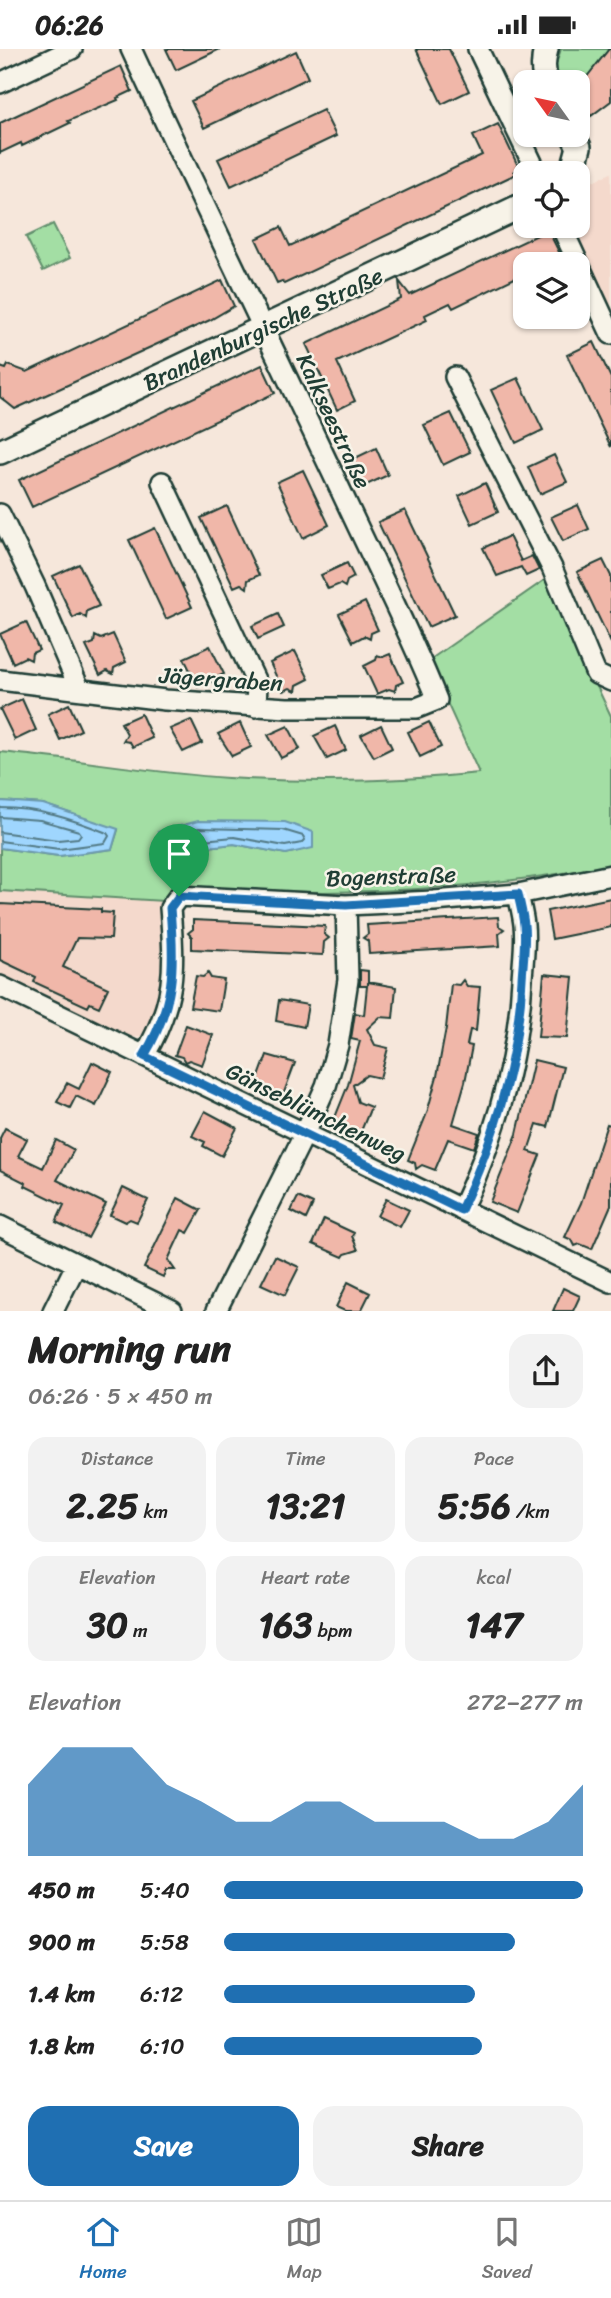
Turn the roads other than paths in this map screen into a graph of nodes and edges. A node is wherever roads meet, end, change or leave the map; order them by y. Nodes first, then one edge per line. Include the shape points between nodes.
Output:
1 (72, 49) edge
2 (131, 49) edge
3 (478, 49) edge
4 (546, 49) edge
5 (544, 70) edge
6 (0, 83) edge
7 (531, 161) edge
8 (513, 210) edge
9 (567, 238) edge
10 (264, 329) junction
11 (611, 334) edge
12 (455, 377) dead end
13 (0, 451) edge
14 (162, 482) dead end
15 (0, 514) edge
16 (0, 680) edge
17 (611, 681) edge
18 (79, 688) junction
19 (438, 700) joint
20 (256, 707) junction
21 (611, 875) edge
22 (518, 894) junction
23 (346, 905) junction
24 (0, 986) edge
25 (144, 1056) junction
26 (305, 1133) junction
27 (461, 1210) junction
28 (0, 1226) edge
29 (76, 1265) junction
30 (611, 1282) edge
31 (53, 1311) edge
32 (172, 1311) edge
33 (216, 1311) edge

1 - 6 street
2 - 10 street, Kalkseestraße
3 - 7 street
4 - 5 street
8 - 10 street, Brandenburgische Straße
9 - 11 street
10 - 13 street, Brandenburgische Straße
10 - 19 street, Kalkseestraße
12 - 17 street via 552,568 596,674
14 - 20 street via 257,684
15 - 18 street
16 - 18 street, Jägergraben
18 - 20 street, Jägergraben
19 - 20 street, Jägergraben via 417,708
21 - 22 street, Bogenstraße
22 - 23 street, Bogenstraße
22 - 27 street via 524,926 521,1010 508,1089 483,1164
23 - 25 street, Bogenstraße via 179,896 170,908 173,946 168,1005
23 - 26 street via 348,980 340,1035 326,1086
24 - 25 street, Gänseblümchenweg
25 - 26 street, Gänseblümchenweg
26 - 27 street, Gänseblümchenweg
26 - 33 street
27 - 30 street, Gänseblümchenweg
28 - 29 street
29 - 31 street
29 - 32 street

